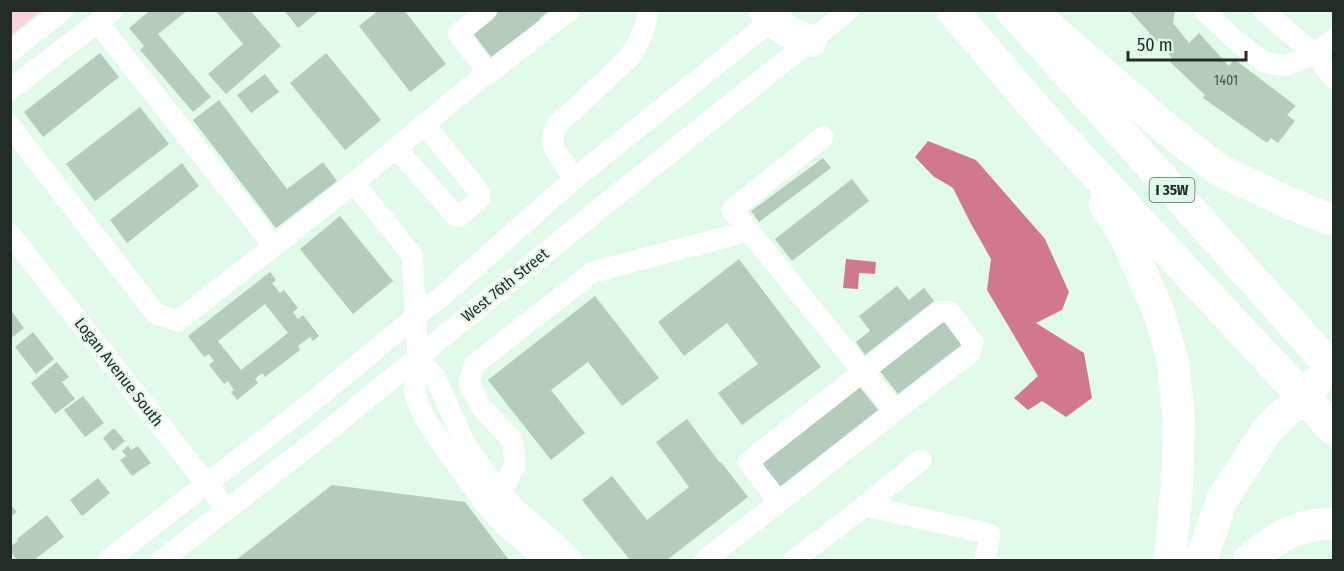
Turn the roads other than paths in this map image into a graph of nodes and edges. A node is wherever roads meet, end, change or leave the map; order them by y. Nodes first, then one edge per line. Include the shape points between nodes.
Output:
1 (63, 10) edge
2 (487, 10) edge
3 (570, 10) edge
4 (648, 10) edge
5 (849, 10) edge
6 (952, 10) edge
7 (1011, 10) edge
8 (1030, 10) edge
9 (1204, 10) edge
10 (1264, 10) edge
11 (773, 14) edge
12 (106, 16) edge
13 (1334, 39) edge
14 (811, 41) junction
15 (10, 52) edge
16 (1315, 54) junction
17 (489, 73) junction
18 (1334, 79) edge
19 (10, 90) edge
20 (424, 124) junction
21 (1050, 125) junction
22 (10, 126) edge
23 (823, 138) dead end
24 (396, 148) junction
25 (574, 179) junction
26 (354, 183) junction
27 (1334, 219) edge
28 (749, 231) junction
29 (10, 234) edge
30 (274, 246) junction
31 (415, 317) junction
32 (418, 357) junction
33 (1334, 370) edge
34 (863, 371) junction
35 (895, 411) junction
36 (1334, 430) edge
37 (921, 460) dead end
38 (206, 484) junction
39 (493, 498) junction
40 (779, 502) junction
41 (863, 507) junction
42 (227, 510) junction
43 (1334, 524) edge
44 (108, 561) edge
45 (162, 561) edge
46 (545, 561) edge
47 (572, 561) edge
48 (705, 561) edge
49 (794, 561) edge
50 (986, 561) edge
51 (1170, 561) edge
52 (1201, 561) edge
53 (1249, 561) edge

1 - 15 street
2 - 17 street via 458,34
3 - 17 street
4 - 25 street via 645,27 628,59 557,125 552,138 554,148
5 - 14 street, West 76th Street
6 - 21 highway, I 35W
7 - 33 highway, I 35W
8 - 27 highway via 1216,168 1282,200
9 - 16 street via 1264,62 1285,66
10 - 16 street
11 - 14 highway via 790,34
11 - 25 street, West 76th Street
12 - 19 street
12 - 30 street
13 - 16 street
14 - 32 street, West 76th Street
16 - 18 street
17 - 20 street
20 - 24 street
20 - 24 street via 480,195 460,216
21 - 36 highway, I 35W
21 - 51 highway via 1125,236 1158,310 1173,361 1179,420
22 - 30 street via 156,314 178,321
23 - 28 street via 732,210
24 - 26 street
25 - 31 street, West 76th Street
26 - 30 street
26 - 31 street via 412,255
28 - 34 street
28 - 39 street via 593,272 475,364 469,382 480,405 513,442 515,466
29 - 38 street, Logan Avenue South
31 - 32 street
31 - 38 street, West 76th Street
32 - 39 street via 414,392 424,417 447,452
32 - 42 street, West 76th Street
33 - 52 highway via 1267,430 1222,500
34 - 35 street
34 - 35 street via 939,312 950,312 973,343 970,353
34 - 40 street via 748,462
35 - 40 street
37 - 41 street
38 - 42 street, Logan Avenue South
38 - 44 street, West 76th Street
39 - 46 street via 504,525
39 - 47 street
40 - 48 street
41 - 49 street
41 - 50 street via 990,534
42 - 45 street, West 76th Street
43 - 53 highway via 1310,526 1285,535 1263,547

